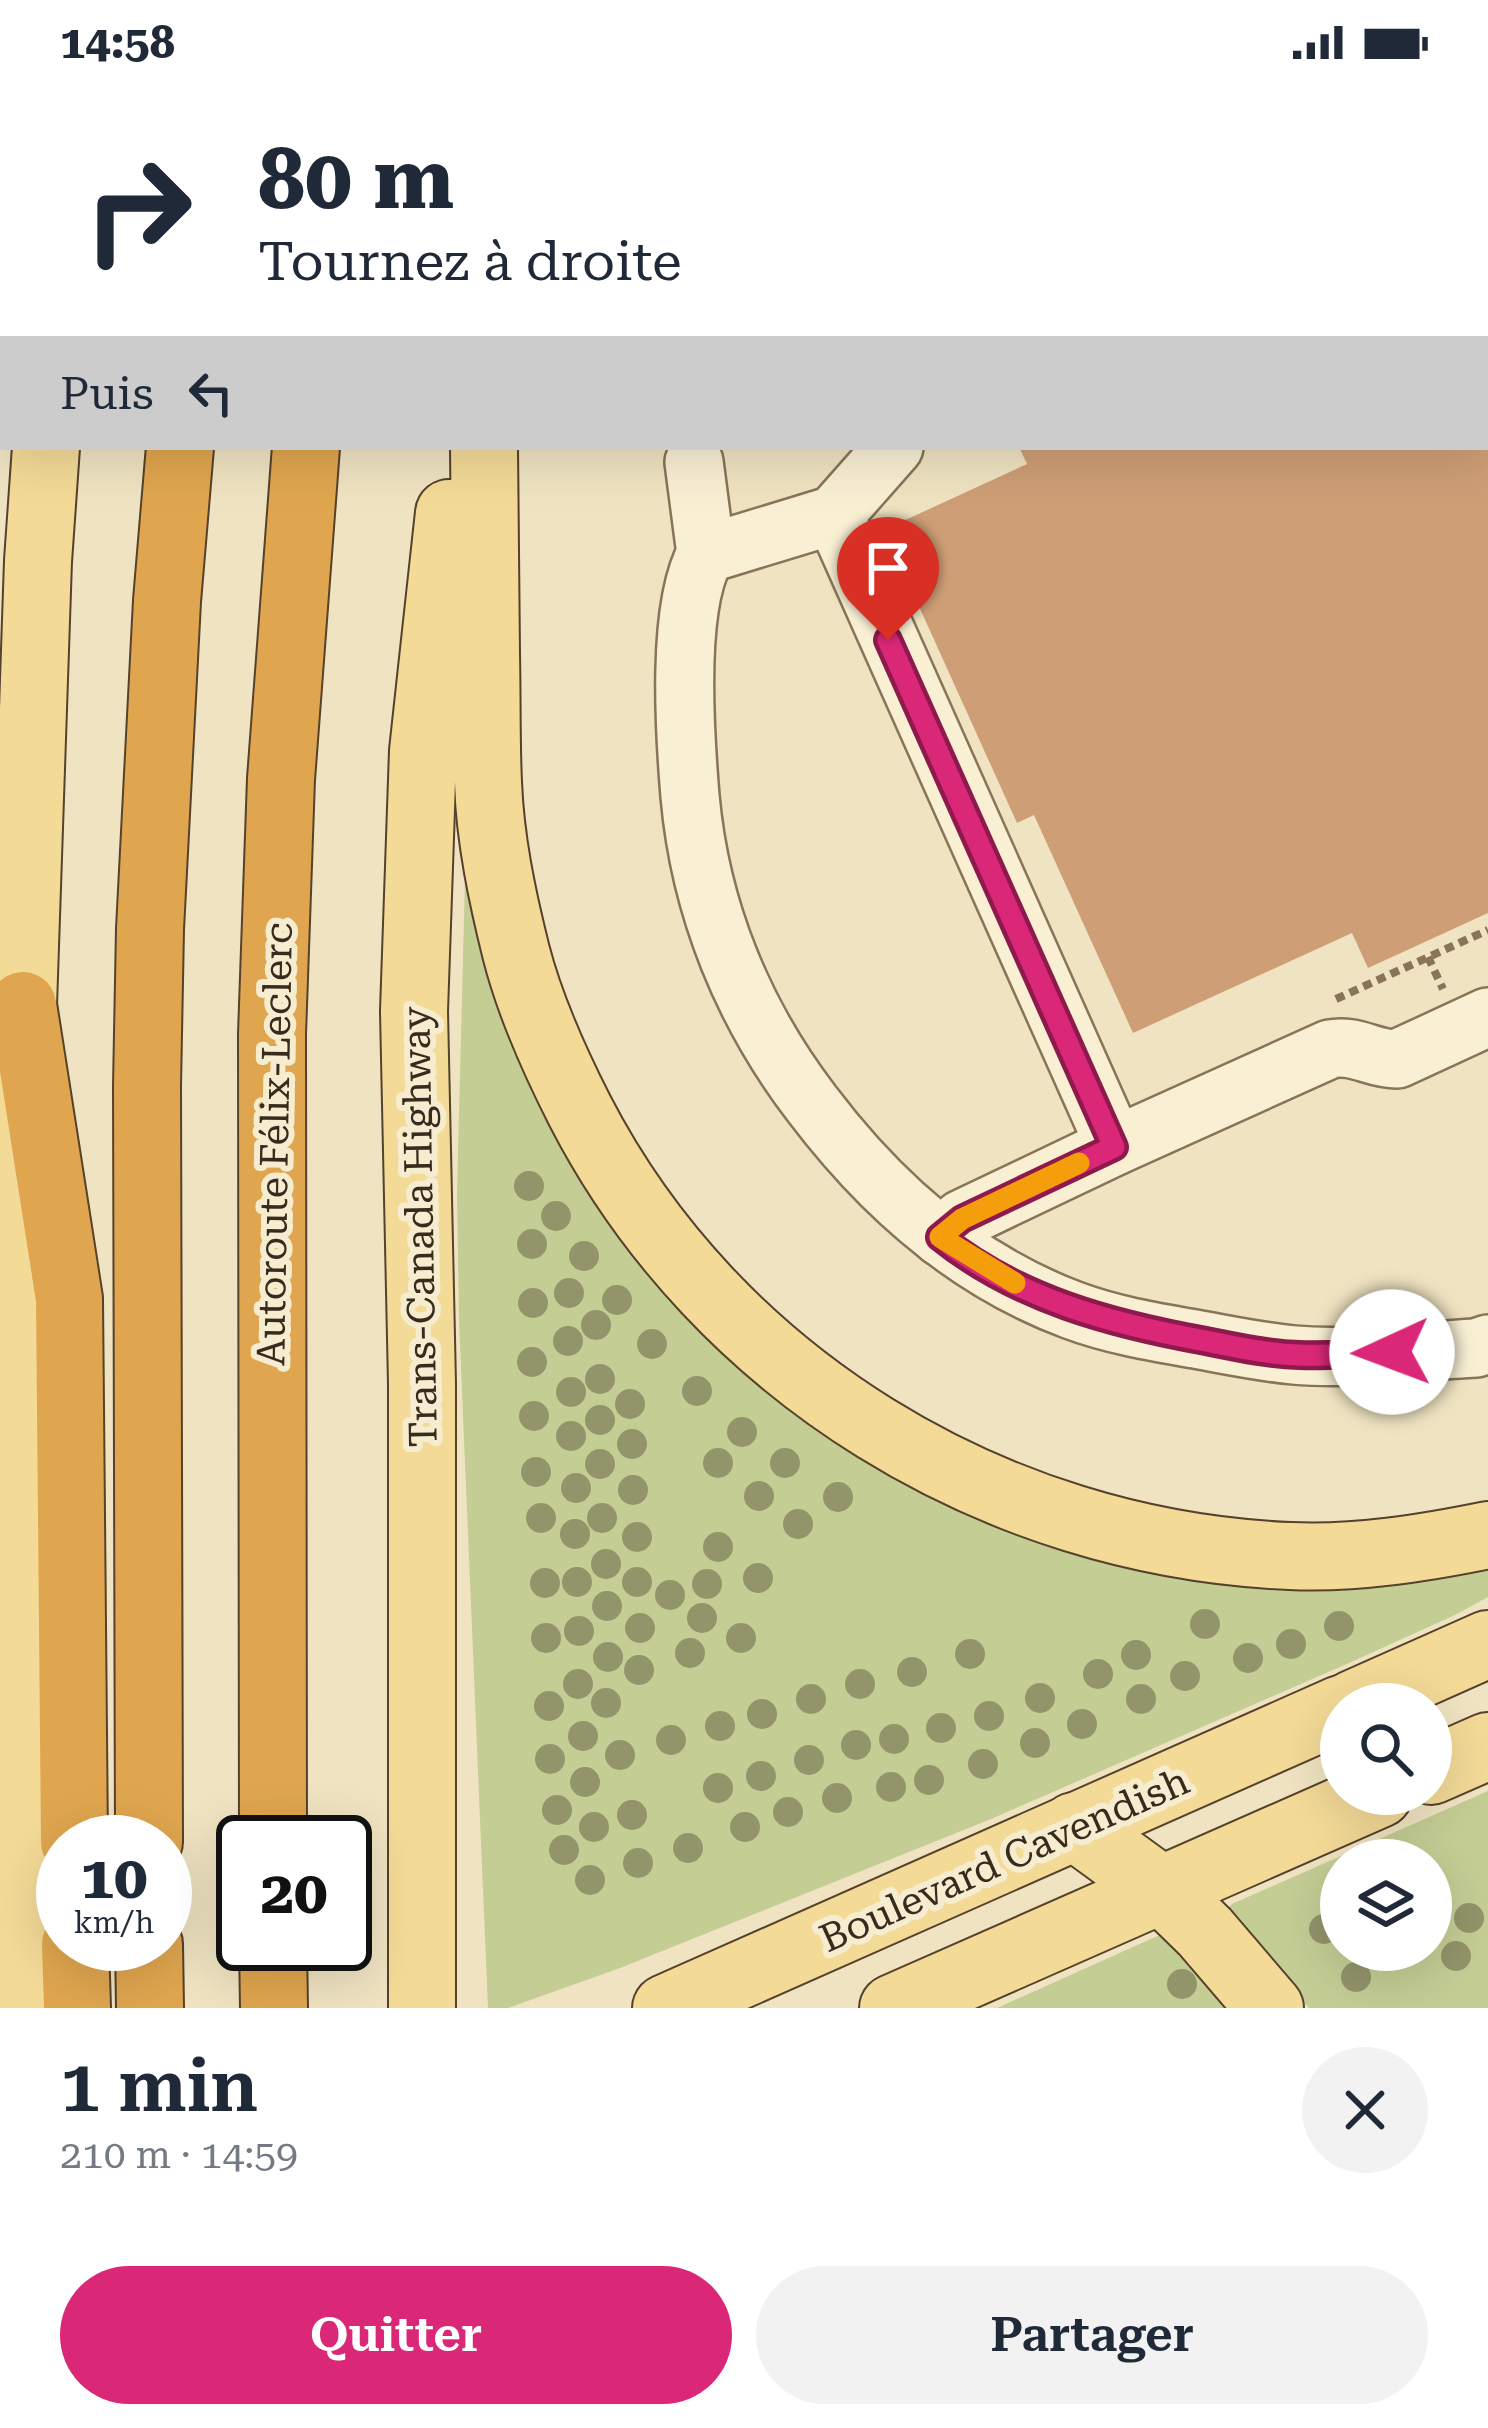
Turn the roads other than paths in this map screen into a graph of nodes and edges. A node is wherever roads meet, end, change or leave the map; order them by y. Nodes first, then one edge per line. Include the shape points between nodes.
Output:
1 (46, 450) edge
2 (180, 450) edge
3 (306, 450) edge
4 (456, 450) edge
5 (484, 450) edge
6 (891, 450) edge
7 (694, 462) dead end
8 (833, 515) junction
9 (706, 554) junction
10 (23, 1005) junction
11 (1470, 1012) edge
12 (1114, 1147) junction
13 (940, 1237) junction
14 (1488, 1345) edge
15 (1488, 1535) edge
16 (1488, 1644) edge
17 (1400, 1683) edge
18 (1320, 1718) edge
19 (1488, 1746) edge
20 (1452, 1762) edge
21 (74, 1815) edge
22 (148, 1815) edge
23 (273, 1815) edge
24 (1332, 1815) edge
25 (1074, 1826) junction
26 (1162, 1890) junction
27 (75, 1971) edge
28 (149, 1971) edge
29 (273, 1971) edge
30 (15, 2008) edge
31 (76, 2008) edge
32 (150, 2008) edge
33 (274, 2008) edge
34 (422, 2008) edge
35 (666, 2008) edge
36 (893, 2008) edge
37 (1270, 2008) edge

1 - 10 main road
2 - 22 highway via 150,951
3 - 23 highway, Autoroute Félix-Leclerc via 272,1034
4 - 34 main road, Trans-Canada Highway via 423,752 414,1011
5 - 15 main road via 488,784 517,956 591,1132 708,1293 795,1372 902,1446 1069,1518 1184,1546 1293,1557
6 - 8 lane
7 - 9 lane
8 - 9 lane
8 - 12 lane
9 - 13 lane via 690,596 686,753 693,835 715,922 791,1076 870,1176
10 - 21 highway via 69,1299
10 - 30 main road via 13,1504
11 - 12 lane via 1397,1059 1330,1049
12 - 13 lane
13 - 14 lane via 1034,1294 1126,1327 1297,1355
16 - 17 main road
18 - 25 main road, Boulevard Cavendish
19 - 20 main road
24 - 26 main road
25 - 26 main road
25 - 35 main road, Boulevard Cavendish
26 - 36 main road
26 - 37 main road
27 - 31 highway
28 - 32 highway
29 - 33 highway

